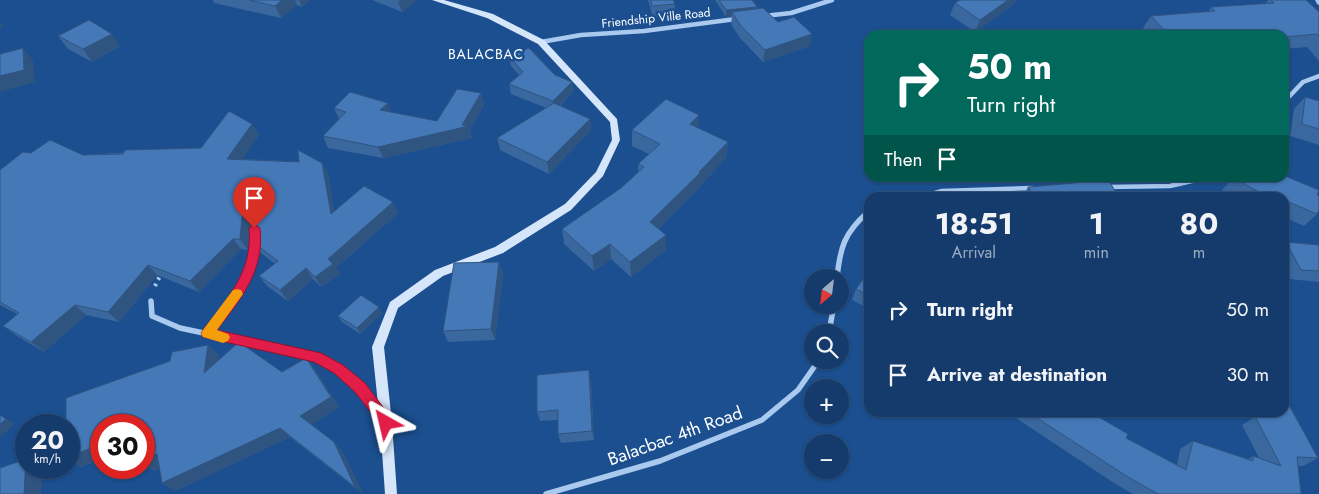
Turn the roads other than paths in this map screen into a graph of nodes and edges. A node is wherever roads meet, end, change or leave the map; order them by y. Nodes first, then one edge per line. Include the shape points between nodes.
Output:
1 (436, 0) edge
2 (832, 0) edge
3 (761, 16) edge
4 (741, 19) edge
5 (540, 42) junction
6 (1319, 76) edge
7 (1289, 96) edge
8 (1188, 182) edge
9 (1099, 187) edge
10 (1041, 188) edge
11 (938, 192) edge
12 (864, 216) edge
13 (255, 234) edge
14 (838, 269) edge
15 (151, 301) road end
16 (208, 333) junction
17 (812, 369) edge
18 (386, 423) junction
19 (390, 494) edge
20 (546, 494) edge

1 - 5 main road via 490,16
2 - 3 street via 791,13
4 - 5 street, Friendship Ville Road
5 - 18 main road via 614,121 616,140 600,174 568,207 499,250 439,273 394,305 378,347
6 - 7 street via 1300,83
8 - 9 street via 1170,186
10 - 11 street
12 - 14 street via 850,228 840,249
13 - 16 street via 250,271
15 - 16 street via 152,316 180,328
16 - 18 street via 317,357 360,387
17 - 20 street, Balacbac 4th Road via 798,390 762,420 660,461
18 - 19 main road

